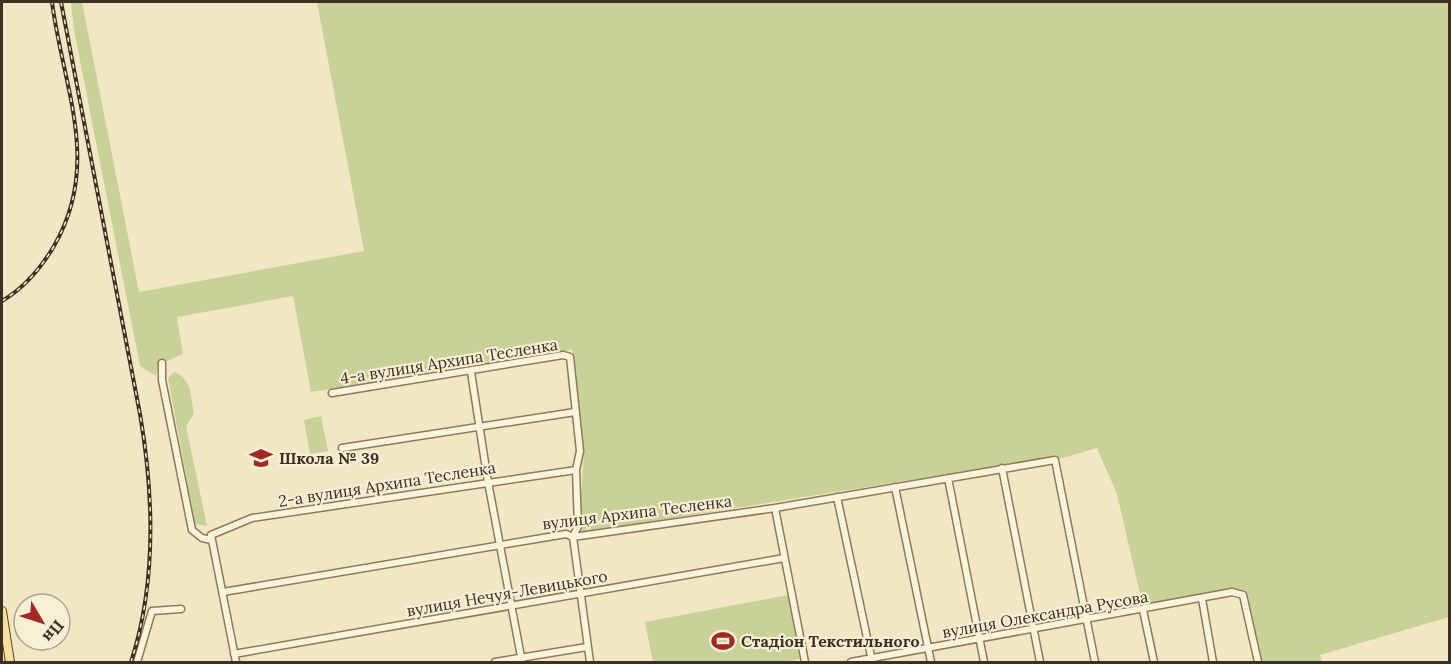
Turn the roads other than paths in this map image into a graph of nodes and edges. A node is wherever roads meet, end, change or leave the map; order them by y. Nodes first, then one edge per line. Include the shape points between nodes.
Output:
1 (162, 363) dead end
2 (471, 372) junction
3 (332, 393) dead end
4 (575, 412) junction
5 (479, 425) junction
6 (342, 448) dead end
7 (1002, 468) junction
8 (576, 470) junction
9 (948, 478) junction
10 (488, 482) junction
11 (895, 487) junction
12 (837, 498) junction
13 (775, 508) junction
14 (573, 537) junction
15 (212, 540) junction
16 (501, 546) junction
17 (784, 558) junction
18 (223, 592) junction
19 (580, 594) junction
20 (1202, 599) junction
21 (513, 605) junction
22 (181, 609) dead end
23 (1143, 610) junction
24 (2, 611) edge
25 (1087, 620) junction
26 (1033, 630) junction
27 (980, 639) junction
28 (587, 647) junction
29 (928, 648) junction
30 (234, 654) junction
31 (522, 660) edge
32 (871, 661) edge
33 (10, 663) edge
34 (137, 663) edge
35 (236, 663) edge
36 (495, 663) edge
37 (590, 663) edge
38 (805, 663) edge
39 (851, 663) edge
40 (931, 663) edge
41 (984, 663) edge
42 (1040, 663) edge
43 (1095, 663) edge
44 (1154, 663) edge
45 (1213, 663) edge
46 (1258, 663) edge

1 - 15 street via 162,380 192,530
2 - 3 street, 4-а вулиця Архипа Тесленка
2 - 4 street, 4-а вулиця Архипа Тесленка via 563,355 570,357
2 - 5 street
4 - 5 street
4 - 8 street via 580,452
5 - 6 street
5 - 10 street
7 - 9 street, вулиця Архипа Тесленка
7 - 25 street, вулиця Архипа Тесленка via 1055,460
7 - 26 street
8 - 10 street, 2-а вулиця Архипа Тесленка
8 - 14 street via 578,526
9 - 11 street, вулиця Архипа Тесленка
9 - 27 street
10 - 15 street, 2-а вулиця Архипа Тесленка via 252,518 212,535
10 - 16 street
11 - 12 street, вулиця Архипа Тесленка
11 - 29 street
12 - 13 street, вулиця Архипа Тесленка
12 - 32 street
13 - 14 street, вулиця Архипа Тесленка
13 - 17 street
14 - 16 street, вулиця Архипа Тесленка via 566,534
14 - 19 street
15 - 18 street
16 - 18 street, вулиця Архипа Тесленка
16 - 21 street
17 - 19 street, вулиця Нечуя-Левицького
17 - 38 street
18 - 30 street
19 - 21 street, вулиця Нечуя-Левицького
19 - 28 street
20 - 23 street, вулиця Олександра Русова
20 - 45 street
20 - 46 street, вулиця Олександра Русова via 1232,592 1243,595
21 - 30 street, вулиця Нечуя-Левицького
21 - 31 street
22 - 34 street via 152,610
23 - 25 street, вулиця Олександра Русова
23 - 44 street
24 - 33 main road
25 - 26 street, вулиця Олександра Русова
25 - 43 street
26 - 27 street, вулиця Олександра Русова
26 - 42 street
27 - 29 street, вулиця Олександра Русова
27 - 41 street
28 - 31 street
28 - 37 street
29 - 32 street, вулиця Олександра Русова
29 - 40 street
30 - 35 street
31 - 36 street
32 - 39 street, вулиця Олександра Русова

